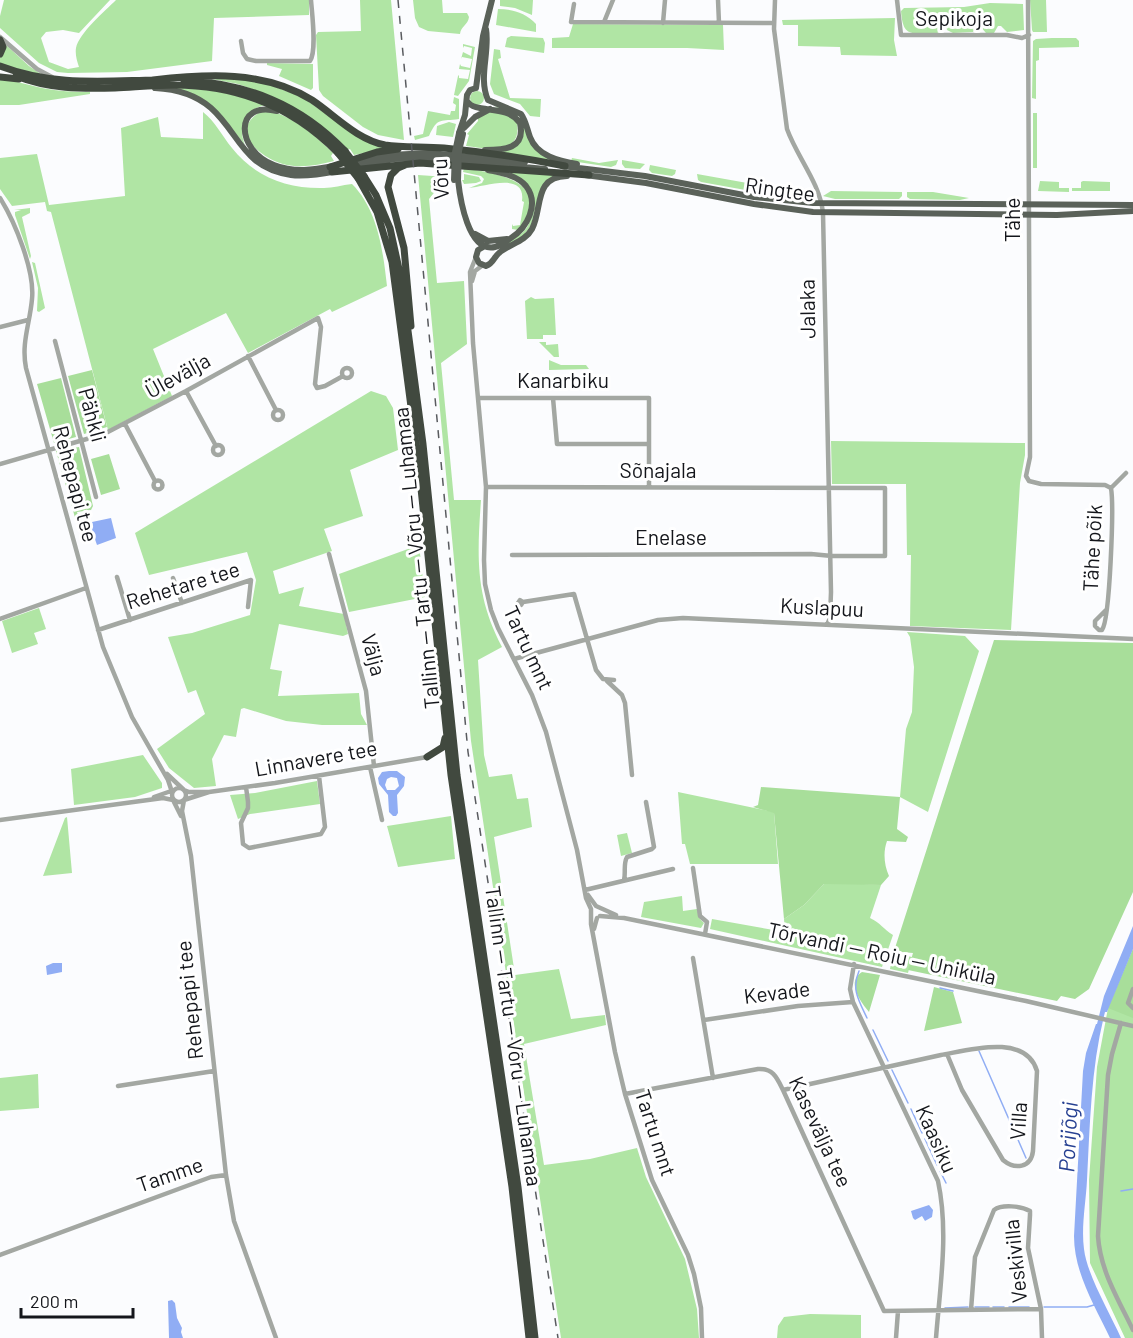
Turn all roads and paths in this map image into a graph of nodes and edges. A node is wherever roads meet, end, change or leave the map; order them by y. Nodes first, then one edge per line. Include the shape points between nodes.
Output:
1 (311, 0) edge
2 (492, 0) edge
3 (613, 0) edge
4 (665, 0) edge
5 (718, 0) edge
6 (774, 0) edge
7 (897, 0) edge
8 (1028, 0) edge
9 (574, 4) dead end
10 (604, 22) junction
11 (663, 23) junction
12 (719, 23) junction
13 (774, 23) junction
14 (486, 29) junction
15 (1029, 35) junction
16 (0, 39) edge
17 (241, 41) dead end
18 (0, 54) edge
19 (0, 68) edge
20 (0, 77) edge
21 (153, 80) junction
22 (30, 82) junction
23 (78, 82) junction
24 (124, 88) junction
25 (476, 88) junction
26 (486, 95) junction
27 (467, 101) junction
28 (478, 107) junction
29 (490, 108) junction
30 (300, 120) junction
31 (462, 132) junction
32 (466, 150) junction
33 (341, 152) junction
34 (425, 155) junction
35 (467, 166) junction
36 (566, 166) junction
37 (331, 169) junction
38 (601, 170) junction
39 (589, 176) junction
40 (361, 177) junction
41 (456, 180) junction
42 (0, 198) edge
43 (822, 203) junction
44 (1029, 205) junction
45 (1133, 205) edge
46 (3, 207) edge
47 (1133, 212) edge
48 (823, 213) junction
49 (1029, 214) junction
50 (471, 231) junction
51 (511, 238) junction
52 (488, 247) junction
53 (476, 255) junction
54 (495, 258) junction
55 (483, 265) junction
56 (471, 284) junction
57 (28, 320) junction
58 (0, 327) edge
59 (55, 341) dead end
60 (248, 356) junction
61 (343, 376) dead end
62 (414, 388) junction
63 (186, 392) junction
64 (478, 398) junction
65 (553, 398) junction
66 (276, 410) dead end
67 (124, 424) junction
68 (81, 440) junction
69 (1030, 440) joint
70 (649, 444) junction
71 (216, 446) dead end
72 (48, 449) junction
73 (0, 464) edge
74 (1126, 473) dead end
75 (155, 481) dead end
76 (486, 487) junction
77 (649, 487) junction
78 (829, 488) junction
79 (1111, 488) junction
80 (96, 497) dead end
81 (329, 554) dead end
82 (512, 555) dead end
83 (831, 556) junction
84 (117, 577) dead end
85 (173, 578) dead end
86 (86, 588) junction
87 (523, 602) dead end
88 (182, 603) junction
89 (248, 608) dead end
90 (1106, 609) dead end
91 (0, 619) edge
92 (130, 620) junction
93 (827, 625) junction
94 (98, 630) junction
95 (588, 638) junction
96 (1133, 639) edge
97 (514, 659) junction
98 (614, 680) dead end
99 (607, 681) junction
100 (445, 730) junction
101 (428, 757) junction
102 (372, 766) junction
103 (162, 769) junction
104 (451, 775) junction
105 (632, 775) dead end
106 (318, 776) junction
107 (246, 788) junction
108 (184, 790) junction
109 (172, 791) junction
110 (209, 792) junction
111 (173, 800) junction
112 (184, 800) junction
113 (143, 801) junction
114 (646, 802) dead end
115 (0, 820) edge
116 (382, 820) dead end
117 (184, 821) junction
118 (693, 868) dead end
119 (673, 869) dead end
120 (624, 880) junction
121 (585, 890) junction
122 (596, 908) junction
123 (591, 916) junction
124 (599, 917) junction
125 (624, 918) junction
126 (594, 932) junction
127 (705, 934) junction
128 (693, 957) dead end
129 (854, 964) junction
130 (1133, 989) edge
131 (853, 1002) junction
132 (1133, 1008) edge
133 (704, 1020) junction
134 (1122, 1023) junction
135 (1133, 1026) edge
136 (947, 1054) junction
137 (884, 1067) junction
138 (214, 1071) junction
139 (713, 1078) junction
140 (118, 1086) dead end
141 (783, 1090) junction
142 (625, 1094) junction
143 (226, 1175) junction
144 (0, 1255) edge
145 (1041, 1309) junction
146 (938, 1310) junction
147 (971, 1310) junction
148 (884, 1311) joint
149 (898, 1311) junction
150 (1133, 1330) edge
151 (528, 1336) edge
152 (276, 1338) edge
153 (535, 1338) edge
154 (702, 1338) edge
155 (896, 1338) edge
156 (936, 1338) edge
157 (1042, 1338) edge

1 - 17 street via 310,61 247,59
2 - 14 main road
3 - 10 street
4 - 11 street
5 - 12 street
6 - 13 street, Jalaka
7 - 15 street, Sepikoja via 901,35
8 - 15 street, Tähe
9 - 10 street via 571,22
10 - 11 street
11 - 12 street
12 - 13 street
13 - 43 street, Jalaka via 787,129
14 - 25 main road
14 - 26 main road
15 - 44 street, Tähe
16 - 18 highway
16 - 23 street via 43,73
19 - 22 highway, Tallinn — Tartu — Võru — Luhamaa
19 - 23 highway, Tallinn — Tartu — Võru — Luhamaa via 38,78
20 - 22 highway
21 - 23 highway, Tallinn — Tartu — Võru — Luhamaa
21 - 33 highway, Tallinn — Tartu — Võru — Luhamaa via 213,82 257,93 309,120 328,134
21 - 34 highway via 232,76 278,84 309,99 356,133
22 - 24 highway, Tallinn — Tartu — Võru — Luhamaa via 75,88
24 - 30 highway, Tallinn — Tartu — Võru — Luhamaa via 173,85 232,91 264,101
24 - 37 main road via 177,91 200,100 220,118 242,149 271,169 300,176
25 - 26 main road
25 - 27 main road via 469,92
26 - 28 main road via 485,103
26 - 38 main road via 491,102 521,114 532,141 543,153
27 - 28 main road
27 - 31 main road, Võru
28 - 29 main road
28 - 31 main road, Võru
29 - 31 main road
29 - 32 main road via 514,116 521,127 520,139 506,149
30 - 33 highway, Tallinn — Tartu — Võru — Luhamaa
30 - 37 main road via 268,109 256,111 246,124 245,136 257,156 282,167
31 - 41 main road, Võru, bridge
32 - 34 highway
32 - 36 highway
33 - 40 highway, Tallinn — Tartu — Võru — Luhamaa, bridge
34 - 35 highway
34 - 36 main road, Ringtee
34 - 37 highway via 403,163
34 - 37 highway via 378,152
34 - 39 main road, Ringtee
34 - 62 highway via 398,168 388,187 404,248 417,382
35 - 39 highway
35 - 51 main road via 513,177 529,191 529,218 521,232
36 - 38 main road, Ringtee
38 - 43 main road, Ringtee via 754,197
39 - 48 main road, Ringtee
39 - 54 main road via 563,176 550,182 541,193 530,232
40 - 62 highway, Tallinn — Tartu — Võru — Luhamaa via 383,209 395,245
40 - 100 highway, Tallinn — Tartu — Võru — Luhamaa via 377,212 392,262 418,460
41 - 50 main road, Võru
41 - 53 main road, Võru via 460,213
42 - 46 street, Rehepapi tee
43 - 44 main road, Ringtee
43 - 48 street, Jalaka
44 - 45 main road, Ringtee
44 - 49 street, Tähe
46 - 57 street, Rehepapi tee via 30,277
47 - 49 main road, Ringtee
48 - 49 main road, Ringtee
48 - 78 street, Jalaka
49 - 69 street, Tähe
50 - 51 main road via 488,241
50 - 52 main road, Võru via 474,238
51 - 52 main road
52 - 53 main road via 479,249
52 - 54 main road
53 - 55 main road
53 - 56 street via 470,267
54 - 55 main road via 491,264
55 - 56 street via 475,271
56 - 64 street, Tartu mnt
57 - 58 street
57 - 72 street, Rehepapi tee via 24,361
59 - 68 street, Pähkli
60 - 61 street, Ülevälja via 318,318 321,327 316,388
60 - 63 street, Ülevälja
60 - 66 street
62 - 153 highway, Tallinn — Tartu — Võru — Luhamaa via 458,775 518,1187
63 - 67 street, Ülevälja
63 - 71 street
64 - 65 street, Kanarbiku
64 - 76 street, Tartu mnt
65 - 70 street via 557,444
65 - 70 street, Kanarbiku via 649,398
67 - 68 street, Ülevälja
67 - 75 street
68 - 72 street, Ülevälja
68 - 80 street, Pähkli
69 - 79 street, Tähe põik via 1026,476 1029,481
70 - 77 street
72 - 73 street, Ülevälja
72 - 86 street, Rehepapi tee
74 - 79 street, Tähe põik
76 - 77 street, Sõnajala
76 - 97 street, Tartu mnt via 486,584 491,610
77 - 78 street, Sõnajala
78 - 83 street, Jalaka
78 - 83 street, Sõnajala via 885,488 885,556
79 - 90 street, Tähe põik
81 - 102 street, Välja via 366,691
82 - 83 street, Enelase
83 - 93 street, Jalaka
84 - 92 street
85 - 88 street
86 - 91 street
86 - 94 street, Rehepapi tee
87 - 95 street via 574,594
88 - 89 street, Rehetare tee via 251,580
88 - 92 street, Rehetare tee
92 - 94 street, Rehetare tee
93 - 95 street, Kuslapuu via 669,619
93 - 96 street, Kuslapuu
94 - 103 street, Rehepapi tee via 132,717
95 - 97 street, Kuslapuu
95 - 99 street via 596,670
97 - 121 street, Tartu mnt via 546,732
98 - 99 street
99 - 105 street via 625,703
100 - 101 highway via 443,747
100 - 104 highway, Tallinn — Tartu — Võru — Luhamaa
101 - 102 street, Linnavere tee
101 - 104 highway via 441,759
102 - 106 street, Linnavere tee
102 - 116 street, Välja
103 - 108 street, Rehepapi tee
103 - 109 street, Rehepapi tee
104 - 151 highway, Tallinn — Tartu — Võru — Luhamaa via 512,1187
106 - 107 street, Linnavere tee
106 - 107 street via 325,827 321,834 249,848 243,844 241,823 248,808
107 - 110 street, Linnavere tee
108 - 109 street, Linnavere tee
108 - 110 street, Linnavere tee
108 - 112 street
109 - 111 street
109 - 113 street, Linnavere tee
110 - 112 street, Linnavere tee
111 - 112 street, Linnavere tee
111 - 113 street, Linnavere tee
111 - 117 street, Rehepapi tee
112 - 117 street, Rehepapi tee
113 - 115 street, Linnavere tee
114 - 120 street via 654,847 627,857
117 - 138 street, Rehepapi tee
118 - 127 street via 700,916 707,922
119 - 120 street
120 - 121 street
121 - 122 street, Tartu mnt
122 - 123 street, Tartu mnt
122 - 124 street, Tartu mnt
122 - 125 street, Tõrvandi — Roiu — Uniküla
123 - 124 street, Tõrvandi — Roiu — Uniküla
123 - 126 street, Tartu mnt
124 - 125 street, Tõrvandi — Roiu — Uniküla
124 - 126 street, Tartu mnt
125 - 127 street, Tõrvandi — Roiu — Uniküla
126 - 142 street, Tartu mnt
127 - 129 street, Tõrvandi — Roiu — Uniküla
128 - 133 street
129 - 131 street, Kaasiku via 850,989
129 - 134 street, Tõrvandi — Roiu — Uniküla
130 - 132 street via 1128,1003
131 - 133 street, Kevade
131 - 137 street, Kaasiku
133 - 139 street
134 - 135 street, Tõrvandi — Roiu — Uniküla
134 - 150 street via 1108,1075 1098,1236 1102,1265
136 - 136 street, Villa via 999,1047 1019,1051 1032,1059 1038,1071 1032,1157 1026,1165 1011,1165 1003,1160 962,1090
136 - 137 street, Villa
137 - 141 street, Villa
137 - 146 street, Kaasiku via 938,1181 944,1217
138 - 140 street
138 - 143 street, Rehepapi tee
139 - 141 street, Kasevälja tee via 766,1069 774,1073
139 - 142 street, Kasevälja tee
141 - 148 street, Kasevälja tee
142 - 154 street, Tartu mnt via 652,1180 691,1265
143 - 144 street, Tamme via 211,1177
143 - 152 street, Tamme via 234,1221
145 - 147 street, Veskivilla
145 - 147 street, Veskivilla via 1028,1248 1030,1211 1000,1206 994,1210 975,1257
145 - 157 street
146 - 147 street, Veskivilla
146 - 149 street, Veskivilla
146 - 156 street, Kaasiku
148 - 149 street, Veskivilla
149 - 155 street

